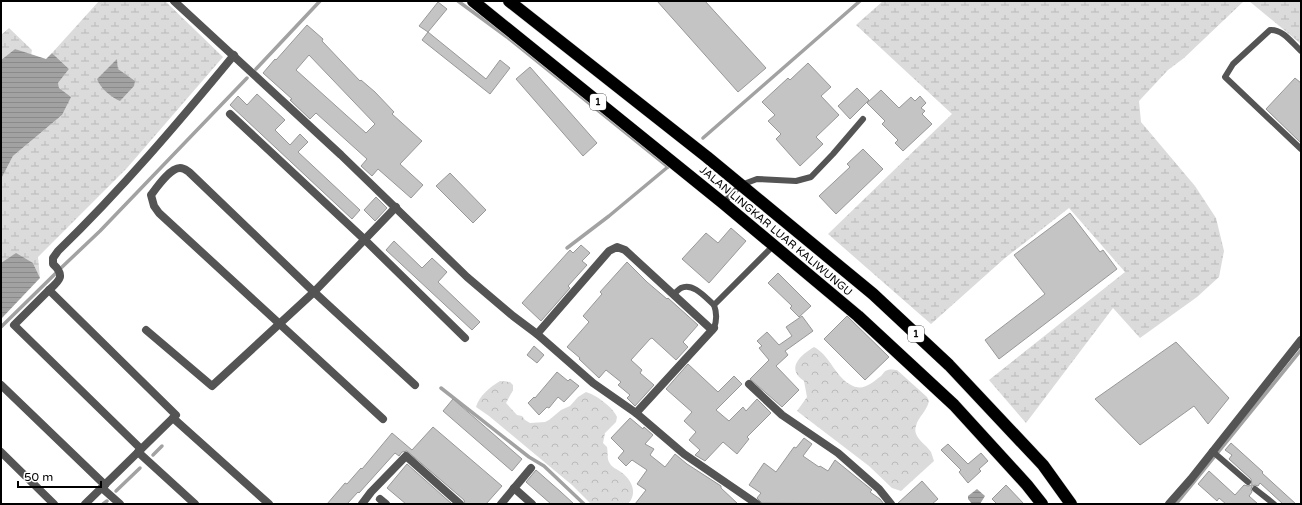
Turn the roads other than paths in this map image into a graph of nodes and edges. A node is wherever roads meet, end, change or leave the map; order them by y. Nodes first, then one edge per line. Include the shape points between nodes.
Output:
1 (174, 1) edge
2 (473, 1) edge
3 (509, 1) edge
4 (1301, 51) edge
5 (234, 55) junction
6 (230, 114) dead end
7 (863, 119) dead end
8 (1301, 149) edge
9 (741, 184) junction
10 (723, 203) junction
11 (396, 207) junction
12 (364, 239) junction
13 (774, 245) junction
14 (49, 290) junction
15 (314, 292) junction
16 (673, 295) junction
17 (714, 305) junction
18 (280, 324) junction
19 (713, 329) junction
20 (146, 330) dead end
21 (537, 334) junction
22 (465, 338) dead end
23 (1301, 340) edge
24 (749, 384) dead end
25 (1, 385) edge
26 (415, 385) dead end
27 (636, 413) junction
28 (173, 418) junction
29 (383, 419) dead end
30 (139, 451) junction
31 (1212, 451) junction
32 (1, 452) edge
33 (531, 468) dead end
34 (1248, 482) dead end
35 (103, 486) junction
36 (514, 488) junction
37 (1255, 489) dead end
38 (54, 504) edge
39 (85, 504) edge
40 (120, 504) edge
41 (195, 504) edge
42 (269, 504) edge
43 (362, 504) edge
44 (460, 504) edge
45 (501, 504) edge
46 (532, 504) edge
47 (757, 504) edge
48 (891, 504) edge
49 (1042, 504) edge
50 (1071, 504) edge
51 (1168, 504) edge
52 (1274, 504) edge

1 - 5 street
2 - 10 highway, JALAN LINGKAR LUAR KALIWUNGU / 1
3 - 9 highway, JALAN LINGKAR LUAR KALIWUNGU / 1
4 - 8 lane via 1285,35 1274,29 1270,30 1233,64 1225,77
5 - 11 street
5 - 14 street via 166,137 58,251 53,258 53,264 58,268 59,281
6 - 12 street
7 - 9 lane via 811,177 796,181 757,179
9 - 10 lane
9 - 50 highway, JALAN LINGKAR LUAR KALIWUNGU / 1 via 873,294 949,365 1043,465
10 - 13 highway, JALAN LINGKAR LUAR KALIWUNGU / 1
11 - 12 street
11 - 21 street via 467,277
12 - 15 street
12 - 22 street
13 - 17 lane
13 - 49 highway, JALAN LINGKAR LUAR KALIWUNGU / 1 via 858,316 954,406
14 - 28 street via 176,415
14 - 30 street via 14,325
15 - 18 street
15 - 18 street via 189,172 183,168 172,171 151,195 154,206
15 - 26 street
16 - 17 lane via 680,288 694,288
16 - 19 street
16 - 21 street via 625,250 617,247 609,251
17 - 19 lane via 717,314
18 - 20 street via 212,386
18 - 29 street
19 - 27 street
21 - 27 street via 593,383
23 - 31 street
24 - 48 street via 782,415 838,454 879,489
25 - 35 street
27 - 47 street via 684,454
28 - 30 street
28 - 42 street
30 - 35 street
30 - 41 street
31 - 34 lane
31 - 51 street
32 - 38 street
33 - 36 street
35 - 39 street
35 - 40 street
36 - 45 street
36 - 46 street
37 - 52 lane
43 - 44 street via 406,456

